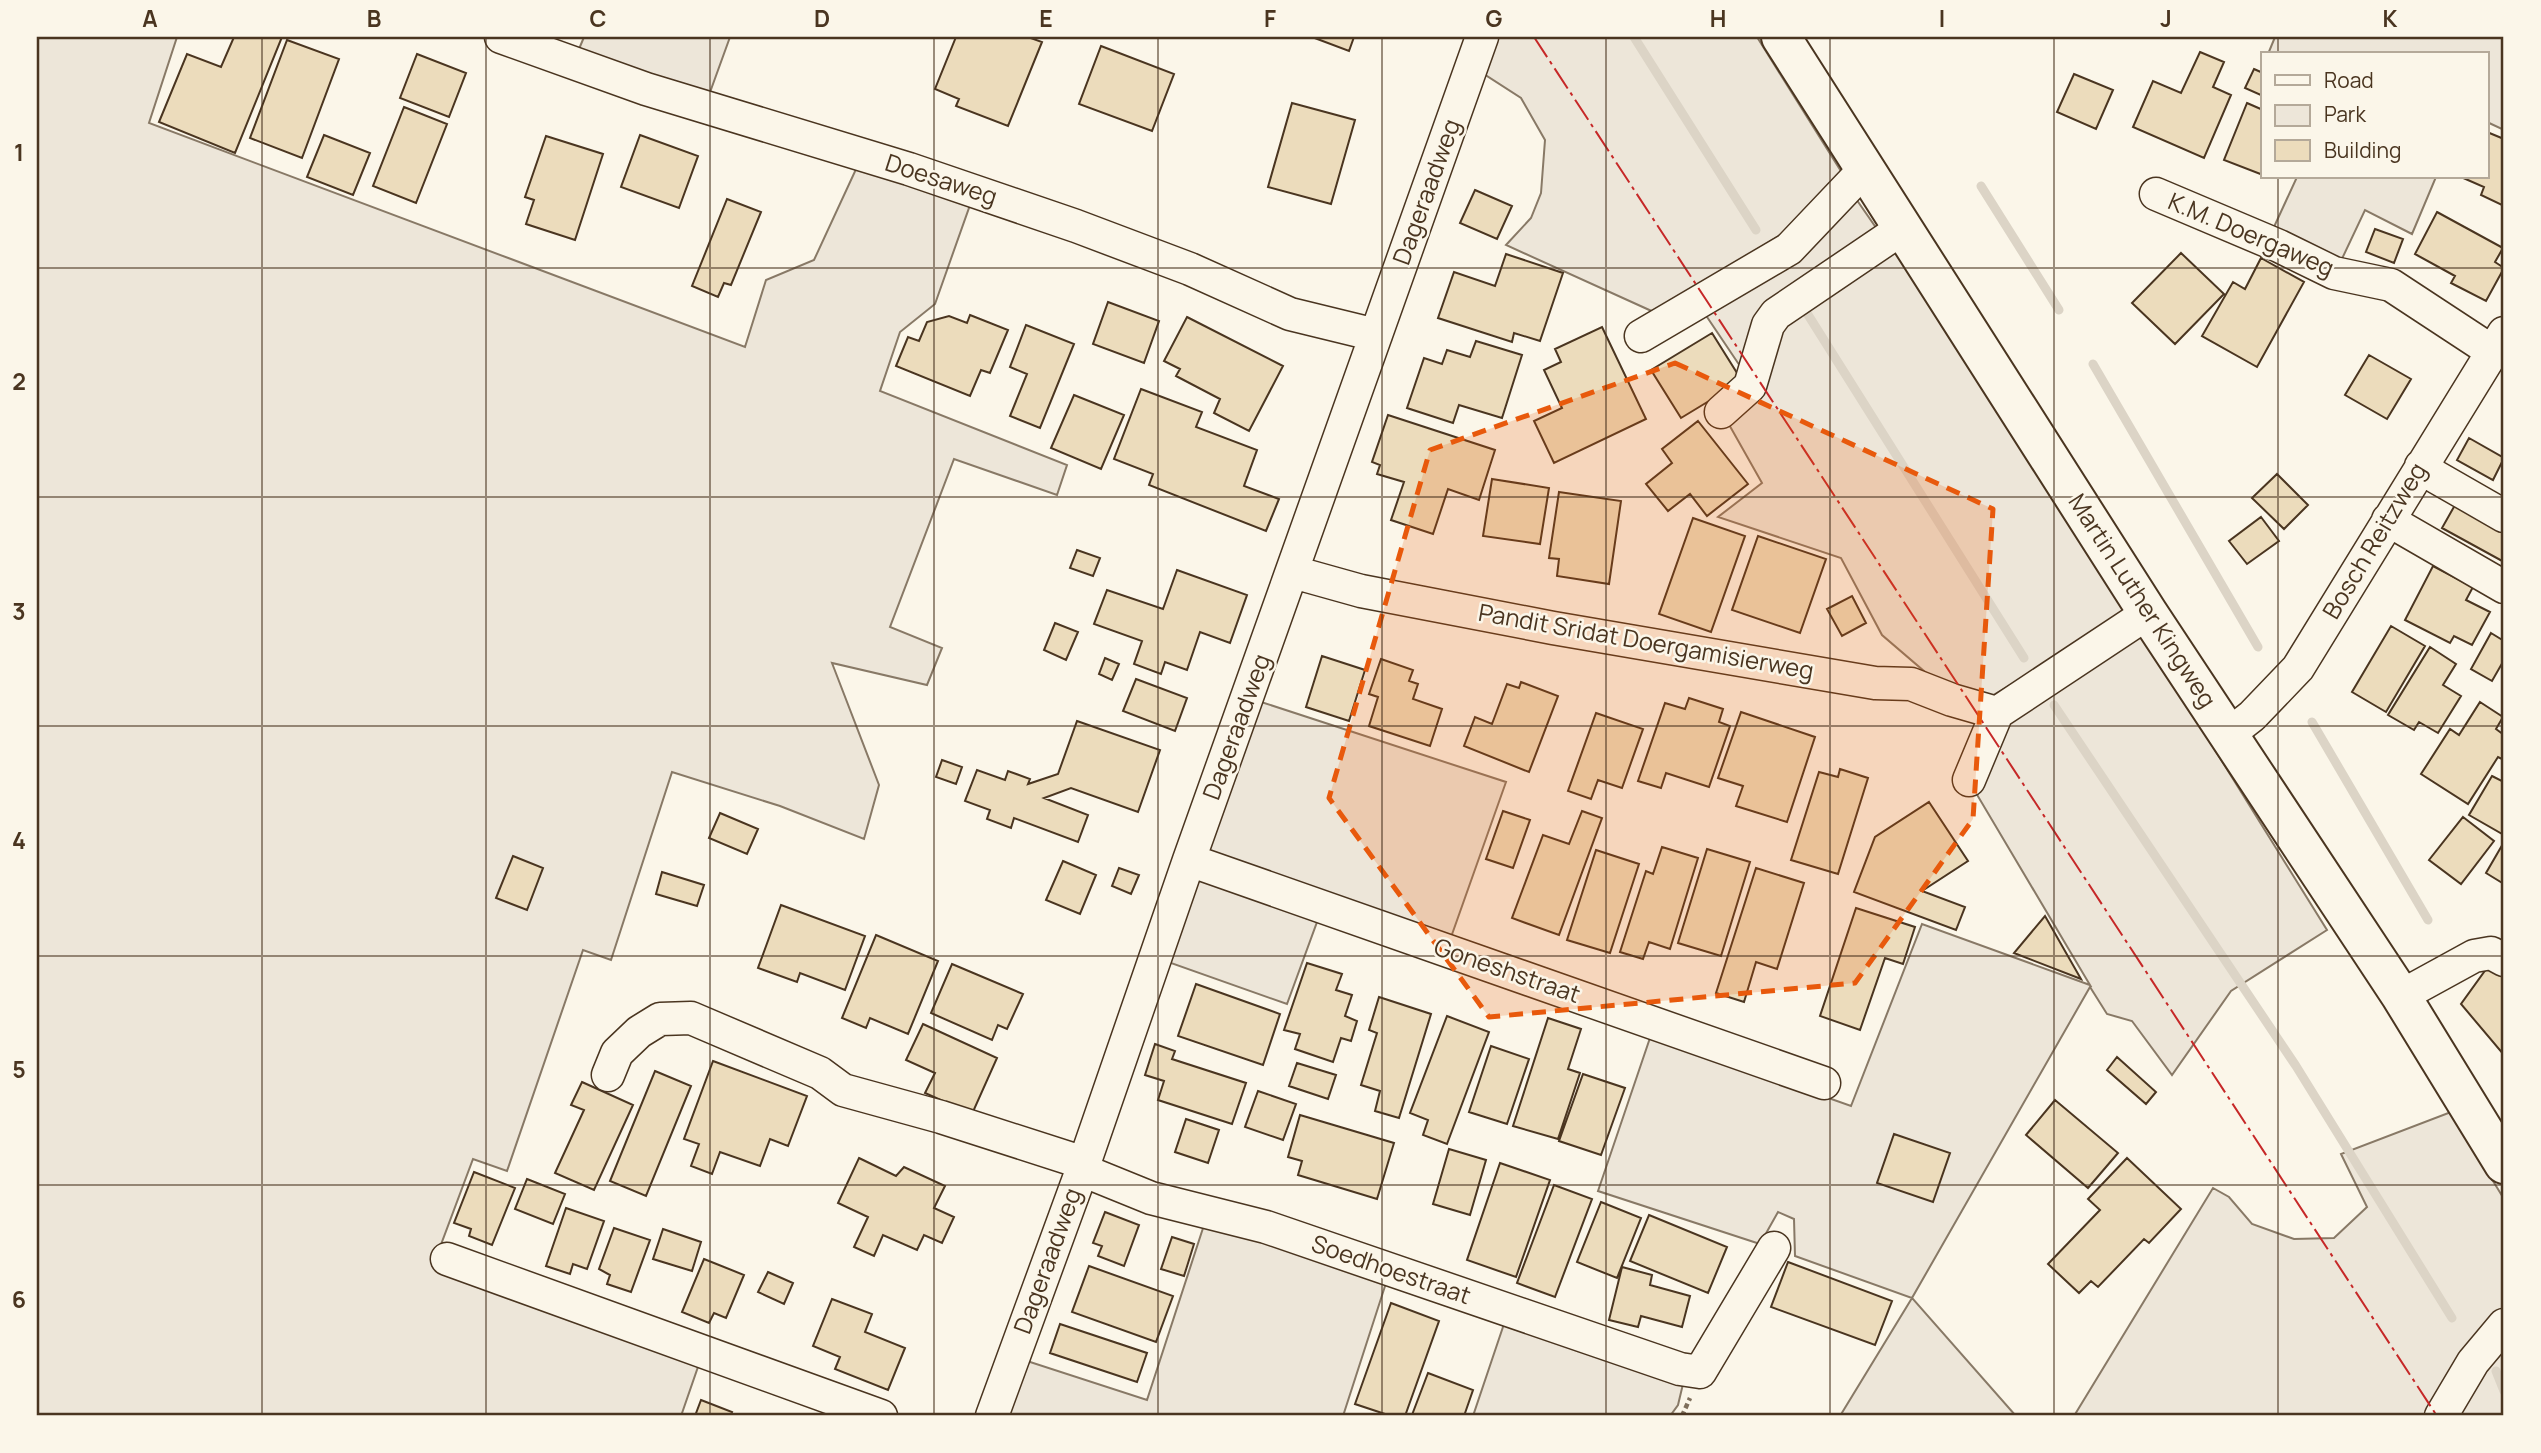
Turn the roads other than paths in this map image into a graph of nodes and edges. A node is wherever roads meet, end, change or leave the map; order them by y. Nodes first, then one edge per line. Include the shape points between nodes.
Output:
1 (502, 37) edge
2 (1482, 37) edge
3 (1781, 37) edge
4 (1865, 169) junction
5 (2156, 194) dead end
6 (1903, 228) junction
7 (1376, 335) junction
8 (1641, 337) dead end
9 (2499, 342) edge
10 (1721, 412) dead end
11 (2421, 466) junction
12 (2504, 516) edge
13 (2388, 520) junction
14 (1293, 572) junction
15 (2504, 587) edge
16 (2148, 612) junction
17 (1997, 713) junction
18 (2229, 734) junction
19 (1969, 780) dead end
20 (1189, 860) junction
21 (2504, 960) edge
22 (2401, 996) junction
23 (608, 1076) dead end
24 (1824, 1083) dead end
25 (2504, 1164) edge
26 (1083, 1166) junction
27 (1774, 1248) dead end
28 (447, 1259) dead end
29 (2504, 1325) edge
30 (881, 1416) edge
31 (992, 1416) edge
32 (2441, 1416) edge

1 - 7 street, Doesaweg via 646,89 909,169 1076,226 1190,269 1290,314
2 - 7 street, Dageraadweg
3 - 4 main road, Martin Luther Kingweg
4 - 6 main road, Martin Luther Kingweg
4 - 8 street via 1789,249
5 - 9 street, K.M. Doergaweg via 2334,273 2391,285
6 - 10 street via 1776,314 1750,386
6 - 16 main road, Martin Luther Kingweg
7 - 14 street, Dageraadweg
9 - 11 street, Bosch Reitzweg
11 - 12 street
11 - 13 street, Bosch Reitzweg
13 - 15 street
13 - 18 street, Bosch Reitzweg via 2298,668
14 - 17 street, Pandit Sridat Doergamisierweg via 1361,591 1553,628 1874,683 1911,684
14 - 20 street, Dageraadweg
16 - 17 street
16 - 18 main road, Martin Luther Kingweg
17 - 19 street
18 - 22 main road, Martin Luther Kingweg
20 - 24 street, Goneshstraat
20 - 26 street, Dageraadweg
21 - 22 street via 2491,953 2474,956
22 - 25 main road, Martin Luther Kingweg
23 - 26 street, Soedhoestraat via 617,1053 639,1032 660,1019 691,1018 820,1073 842,1090 941,1117
26 - 27 street, Soedhoestraat via 1152,1198 1266,1227 1700,1372
26 - 31 street, Dageraadweg
28 - 30 street
29 - 32 street via 2473,1362

